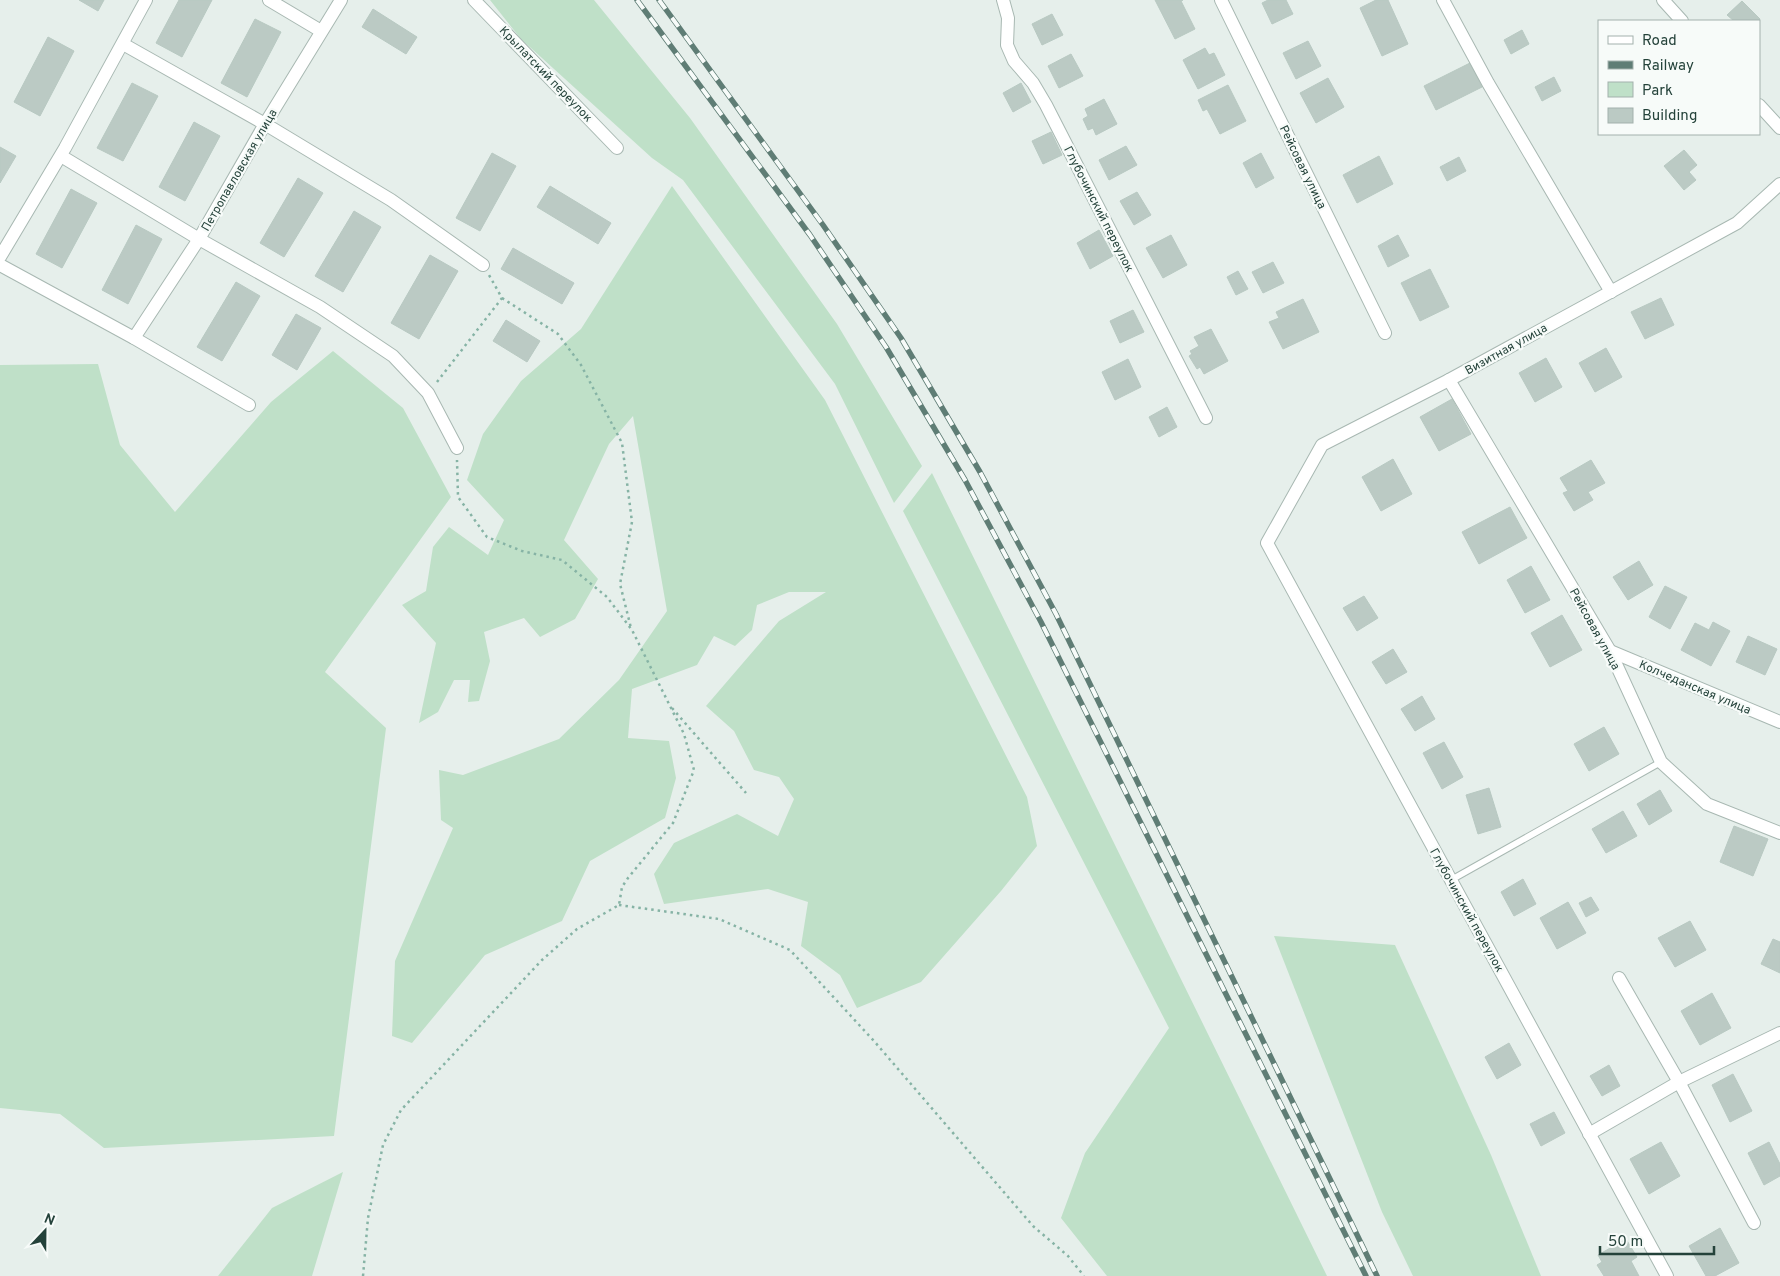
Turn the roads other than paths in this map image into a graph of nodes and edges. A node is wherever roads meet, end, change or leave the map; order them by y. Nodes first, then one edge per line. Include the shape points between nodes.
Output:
1 (146, 0) edge
2 (269, 0) edge
3 (341, 0) edge
4 (474, 0) edge
5 (1004, 0) edge
6 (1221, 0) edge
7 (1443, 0) edge
8 (1662, 0) edge
9 (1681, 20) edge
10 (321, 31) junction
11 (122, 44) junction
12 (1760, 106) edge
13 (265, 124) junction
14 (1780, 128) edge
15 (617, 148) dead end
16 (61, 156) junction
17 (1780, 184) edge
18 (199, 239) junction
19 (0, 257) edge
20 (0, 265) edge
21 (483, 265) road end
22 (1611, 292) junction
23 (1385, 333) dead end
24 (134, 338) junction
25 (1449, 380) junction
26 (249, 406) dead end
27 (1206, 418) dead end
28 (457, 448) road end
29 (1267, 543) joint
30 (1610, 651) junction
31 (1780, 722) edge
32 (1661, 762) junction
33 (1780, 833) edge
34 (1451, 880) junction
35 (1619, 978) dead end
36 (1780, 1033) edge
37 (1679, 1082) junction
38 (1589, 1134) junction
39 (1754, 1223) dead end
40 (1667, 1276) edge

1 - 11 street
2 - 10 street
3 - 10 street, Петропавловская улица
4 - 15 street, Крылатский переулок
5 - 27 street, Глубочинский переулок via 1008,18 1007,45 1014,61 1046,105
6 - 23 street, Рейсовая улица
7 - 22 street
8 - 9 street
10 - 13 street, Петропавловская улица
11 - 13 street
11 - 16 street
12 - 14 street
13 - 18 street, Петропавловская улица
13 - 21 street via 391,200
16 - 18 street
16 - 19 street
17 - 22 street, Визитная улица via 1737,223
18 - 24 street, Петропавловская улица
18 - 28 street via 320,307 393,356 428,394
20 - 24 street
22 - 25 street, Визитная улица
24 - 26 street
25 - 29 street, Визитная улица via 1322,445
25 - 30 street, Рейсовая улица
29 - 34 street, Глубочинский переулок
30 - 31 street, Колчеданская улица
30 - 32 street, Рейсовая улица
32 - 33 street, Рейсовая улица via 1706,804
32 - 34 lane
34 - 38 street, Глубочинский переулок
35 - 37 street
36 - 37 street
37 - 38 street
37 - 39 street
38 - 40 street, Глубочинский переулок

